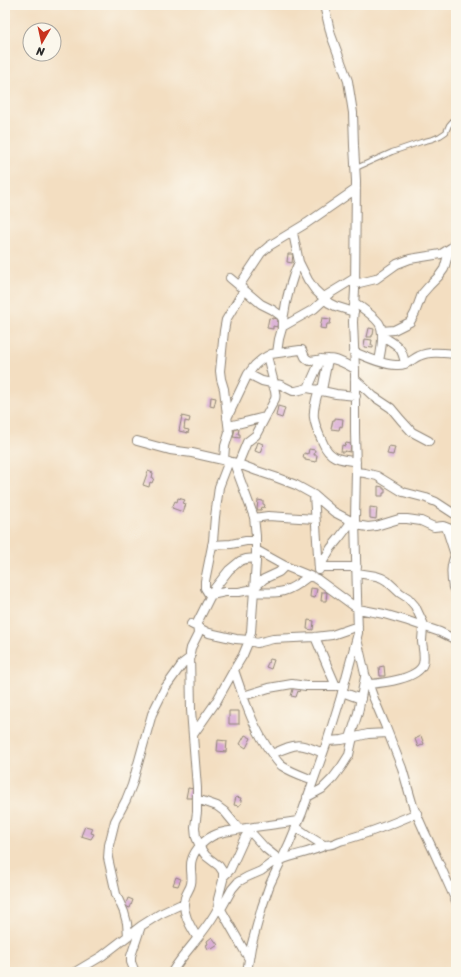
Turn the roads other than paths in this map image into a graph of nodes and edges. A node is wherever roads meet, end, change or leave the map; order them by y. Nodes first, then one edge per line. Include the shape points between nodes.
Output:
1 (324, 5) edge
2 (456, 117) edge
3 (356, 168) junction
4 (356, 189) junction
5 (292, 233) junction
6 (299, 262) junction
7 (230, 278) dead end
8 (355, 281) junction
9 (242, 288) junction
10 (324, 298) junction
11 (354, 302) junction
12 (354, 312) junction
13 (282, 324) junction
14 (382, 334) junction
15 (354, 352) junction
16 (277, 353) junction
17 (456, 354) edge
18 (267, 356) junction
19 (324, 359) junction
20 (379, 361) junction
21 (405, 364) junction
22 (355, 370) junction
23 (248, 374) junction
24 (355, 379) junction
25 (273, 383) junction
26 (308, 388) junction
27 (320, 390) junction
28 (372, 395) junction
29 (356, 396) junction
30 (265, 417) junction
31 (228, 422) junction
32 (137, 440) dead end
33 (429, 441) dead end
34 (231, 462) junction
35 (356, 462) junction
36 (356, 472) junction
37 (314, 495) junction
38 (456, 515) edge
39 (254, 518) junction
40 (315, 519) junction
41 (354, 523) junction
42 (446, 527) junction
43 (456, 531) edge
44 (256, 541) junction
45 (212, 546) junction
46 (256, 554) junction
47 (456, 554) edge
48 (285, 566) junction
49 (319, 568) junction
50 (357, 570) junction
51 (312, 577) junction
52 (452, 588) dead end
53 (254, 590) junction
54 (210, 596) junction
55 (358, 609) junction
56 (194, 625) junction
57 (358, 626) junction
58 (424, 626) junction
59 (315, 637) junction
60 (357, 638) junction
61 (249, 640) junction
62 (456, 640) edge
63 (191, 657) junction
64 (234, 670) junction
65 (366, 676) junction
66 (369, 684) junction
67 (341, 688) junction
68 (243, 696) junction
69 (361, 699) junction
70 (388, 733) junction
71 (193, 735) junction
72 (351, 738) junction
73 (328, 741) junction
74 (323, 753) junction
75 (272, 754) junction
76 (313, 780) junction
77 (307, 797) junction
78 (197, 799) junction
79 (417, 813) junction
80 (297, 824) junction
81 (245, 829) junction
82 (326, 845) junction
83 (200, 846) junction
84 (280, 860) junction
85 (223, 877) junction
86 (456, 901) edge
87 (184, 903) junction
88 (220, 907) junction
89 (141, 926) junction
90 (128, 936) junction
91 (197, 937) junction
92 (249, 959) junction
93 (75, 972) edge
94 (135, 972) edge
95 (172, 972) edge
96 (248, 972) edge

1 - 3 street via 331,35 348,81 353,113
2 - 3 lane via 446,132 440,136 392,152
3 - 4 street
4 - 5 street
4 - 8 street
5 - 6 street
5 - 9 street via 261,253
6 - 10 street via 308,280
6 - 13 street
7 - 9 street
8 - 10 street
8 - 11 street
8 - 14 street via 376,279 397,264 441,254 454,245 444,269 422,294 410,322
9 - 13 street via 281,316
9 - 31 street via 226,320 224,331 220,371
10 - 12 street via 335,306
10 - 13 street via 314,309
11 - 12 street
11 - 14 street via 380,324
12 - 15 street
13 - 16 street
14 - 20 street
14 - 21 street via 402,351
15 - 20 street
15 - 22 street
16 - 18 street
16 - 19 street via 302,350 307,360
17 - 21 street via 435,353 419,356
18 - 23 street
18 - 25 street
19 - 22 street via 337,360
19 - 26 street
19 - 27 street
20 - 21 street via 395,366
22 - 24 street
23 - 25 street
23 - 31 street
24 - 28 street
24 - 29 street
25 - 26 street via 281,384 293,391
25 - 30 street via 276,396
26 - 27 street
27 - 29 street
27 - 35 street via 314,405 314,425 326,450 334,457
28 - 29 street
28 - 33 street via 391,408 412,432
29 - 35 street
30 - 31 street
30 - 34 street via 256,435
31 - 34 street via 229,433 225,446
32 - 34 street via 170,450
34 - 37 street via 275,476
34 - 39 street
34 - 45 street via 219,487
35 - 36 street
36 - 38 street via 377,476 403,492 436,502
36 - 41 street
37 - 40 street
37 - 41 street via 334,512
39 - 40 street via 284,516
39 - 44 street
40 - 49 street
41 - 42 street via 368,527 400,519 421,521 434,527
41 - 49 street via 331,548
41 - 50 street
42 - 43 street
42 - 47 street
44 - 45 street via 246,540
44 - 46 street
45 - 54 street via 205,581 205,588
46 - 48 street
46 - 53 street
46 - 54 street via 234,565
47 - 52 street via 453,559
48 - 51 street
48 - 53 street via 264,579
49 - 50 street
49 - 51 street
50 - 55 street
50 - 58 street via 382,578 408,598 415,606
51 - 53 street via 278,593
51 - 55 street
53 - 54 street
53 - 61 street
54 - 56 street
55 - 57 street
55 - 58 street
56 - 61 street via 220,636
56 - 63 street via 198,634 191,648
57 - 59 street via 332,635
57 - 60 street
58 - 62 street
58 - 66 street via 424,654 420,669 404,678
59 - 61 street via 273,639 257,643
59 - 67 street via 326,664
60 - 65 street
60 - 67 street
61 - 64 street
63 - 71 street
63 - 90 street via 183,663 165,688 152,714 132,785 115,821 108,845 108,858 116,894 127,923
64 - 68 street
64 - 71 street
65 - 66 street
65 - 69 street
66 - 70 street
67 - 68 street via 292,684
67 - 69 street
67 - 73 street
68 - 75 street via 264,744
69 - 72 street
70 - 72 street
70 - 79 street
71 - 78 street
72 - 73 street
72 - 77 street via 349,755 338,772 322,789
73 - 74 street
74 - 75 street via 297,745
74 - 76 street
75 - 76 street via 282,765
76 - 77 street
77 - 80 street
78 - 81 street via 217,806
78 - 83 street via 195,827
79 - 82 street via 385,827
79 - 86 street
80 - 81 street
80 - 82 street via 316,841
80 - 84 street
81 - 83 street via 218,833
81 - 84 street
81 - 85 street via 245,837 230,870
82 - 84 street
83 - 85 street via 206,856 219,866
83 - 87 street via 191,860 192,882
84 - 88 street via 238,882
84 - 92 street via 262,907
85 - 88 street via 218,899
87 - 89 street
87 - 91 street via 190,925
88 - 91 street
88 - 92 street
89 - 90 street
89 - 94 street via 131,956
90 - 93 street
91 - 95 street
92 - 96 street

